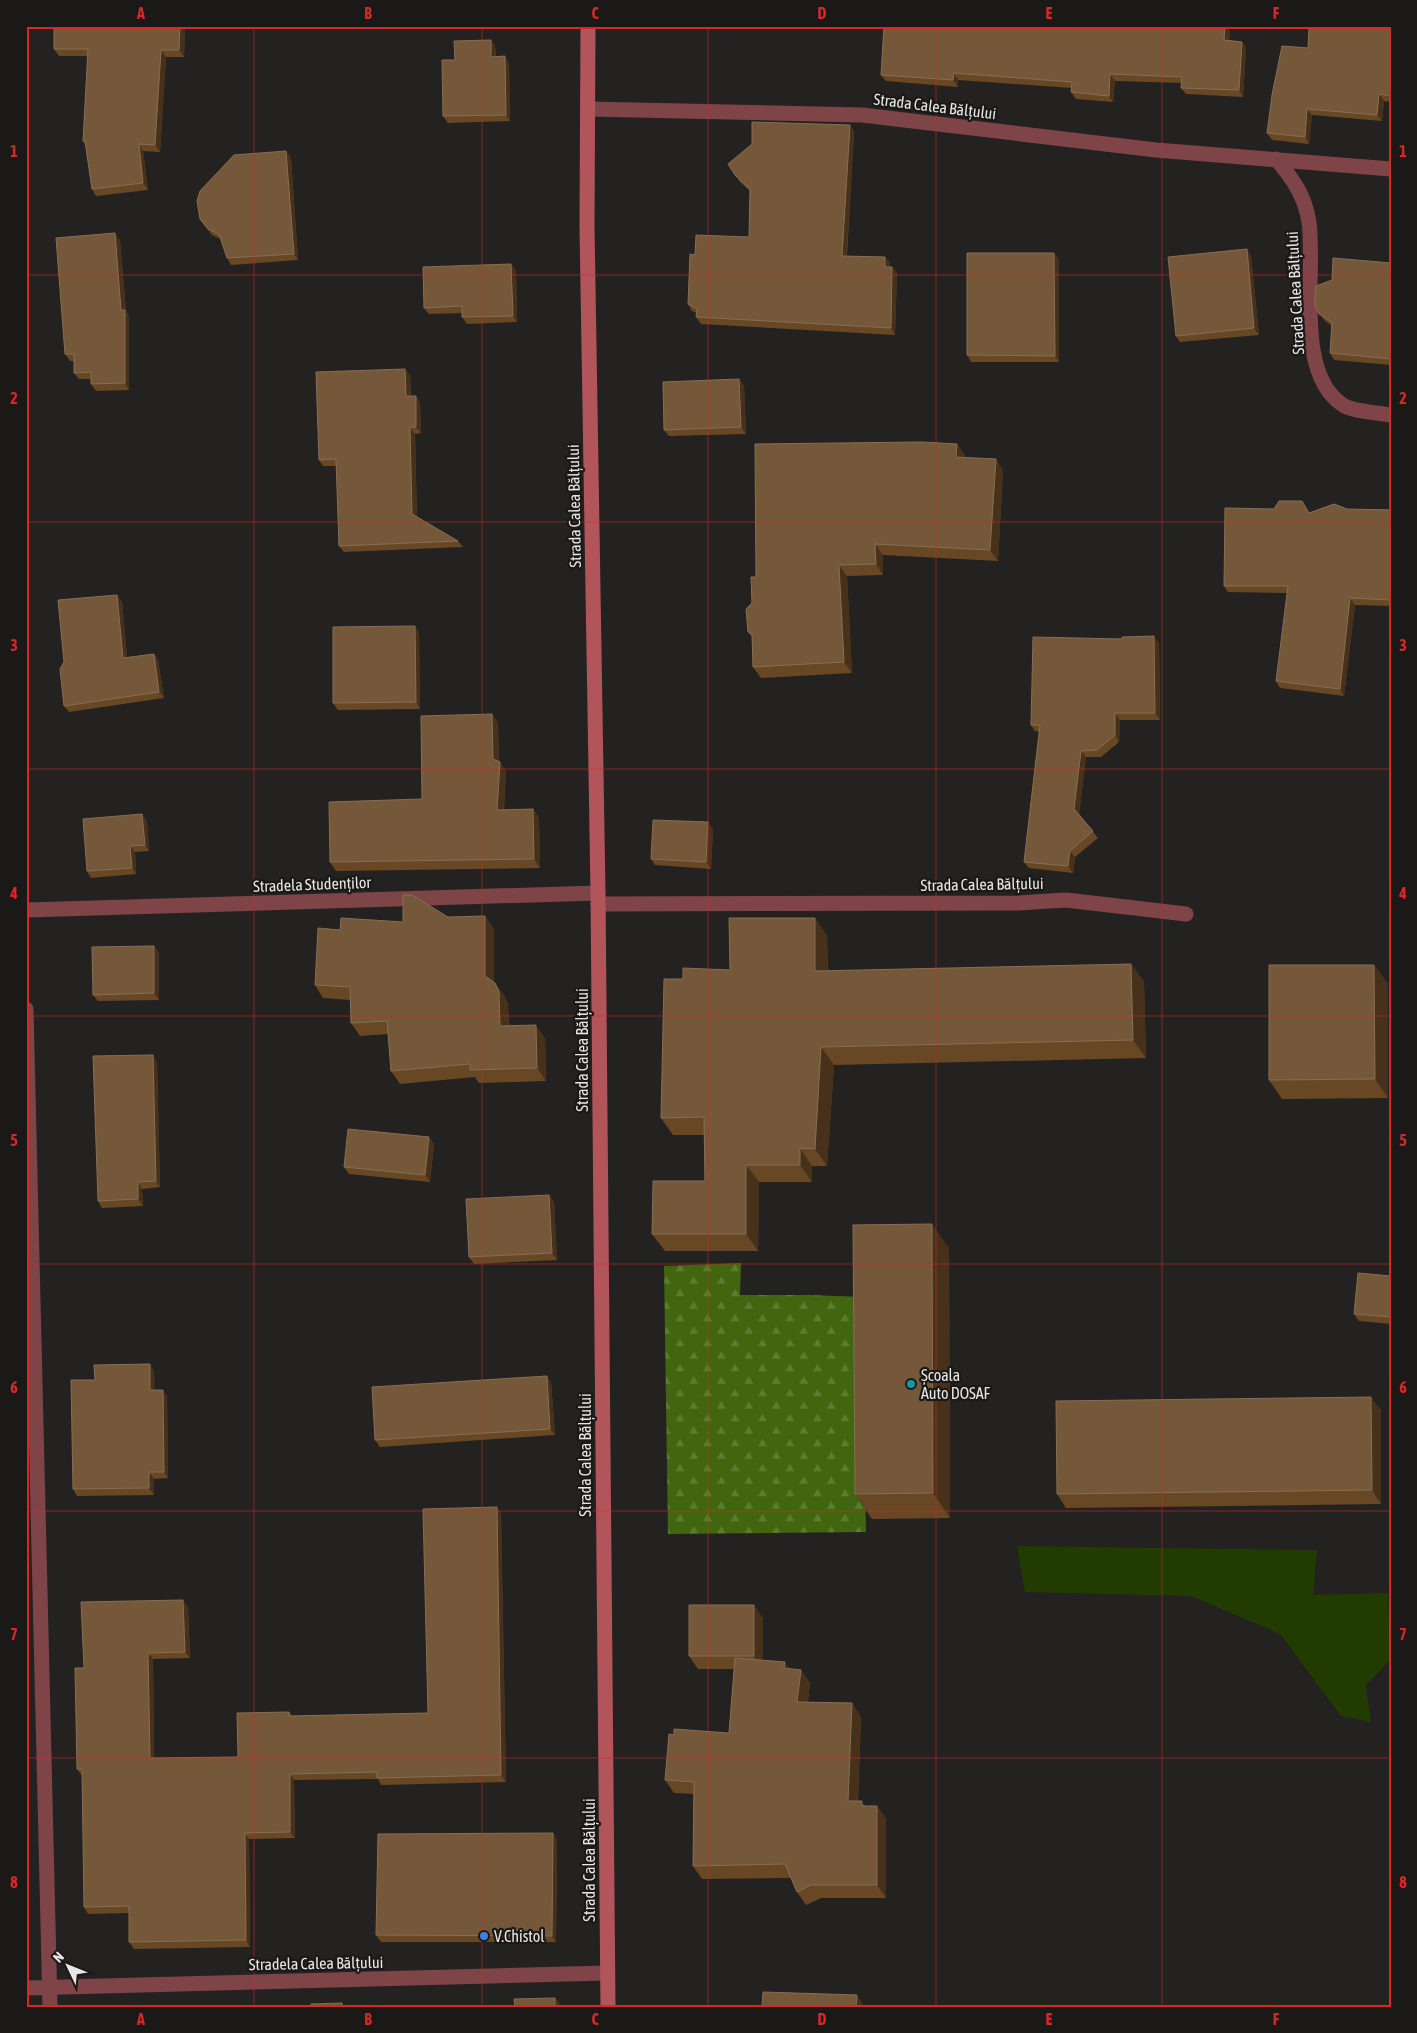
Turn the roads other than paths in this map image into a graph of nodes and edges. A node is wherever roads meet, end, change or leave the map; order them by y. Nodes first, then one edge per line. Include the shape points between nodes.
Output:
1 (588, 26) edge
2 (588, 109) junction
3 (1276, 160) junction
4 (1391, 169) edge
5 (1391, 415) edge
6 (598, 898) junction
7 (26, 910) edge
8 (1186, 914) dead end
9 (26, 1009) edge
10 (607, 1973) junction
11 (49, 1987) junction
12 (26, 1988) edge
13 (50, 2007) edge
14 (608, 2007) edge

1 - 2 main road, Strada Calea Bălțului
2 - 3 street, Strada Calea Bălțului via 862,115 1156,150
2 - 6 main road, Strada Calea Bălțului via 587,236
3 - 4 street, Strada Calea Bălțului
3 - 5 street, Strada Calea Bălțului via 1297,184 1309,221 1312,348 1324,388 1344,406
6 - 7 street, Stradela Studenților
6 - 8 street, Strada Calea Bălțului via 1018,903 1066,900
6 - 10 main road, Strada Calea Bălțului
9 - 11 street
10 - 11 street, Stradela Calea Bălțului
10 - 14 main road, Strada Calea Bălțului
11 - 12 street, Stradela Calea Bălțului
11 - 13 street

